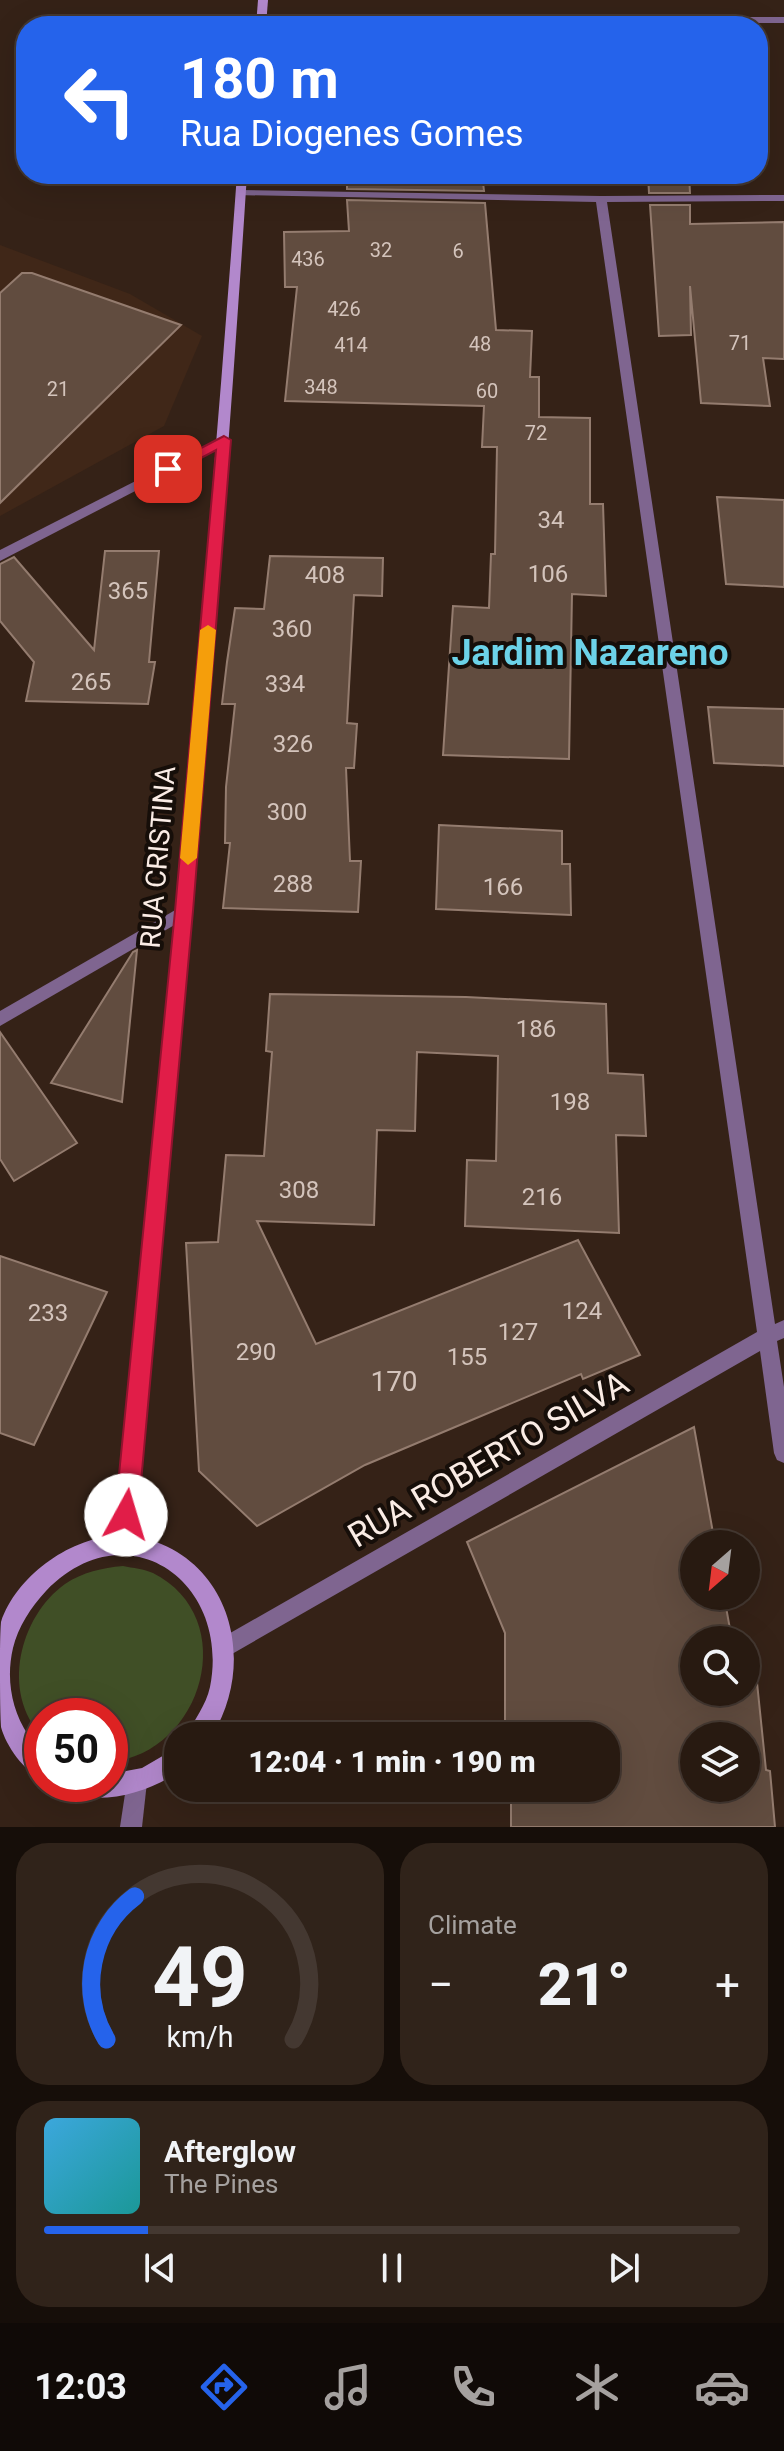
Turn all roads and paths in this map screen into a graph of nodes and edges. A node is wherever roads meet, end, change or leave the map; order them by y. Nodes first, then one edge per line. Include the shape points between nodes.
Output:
1 (241, 184) edge
2 (240, 193) junction
3 (784, 198) edge
4 (601, 199) junction
5 (224, 440) junction
6 (0, 556) edge
7 (184, 911) junction
8 (0, 1019) edge
9 (775, 1332) edge
10 (784, 1453) edge
11 (123, 1545) junction
12 (225, 1647) junction
13 (0, 1685) edge
14 (0, 1694) edge
15 (205, 1722) edge
16 (24, 1751) edge
17 (164, 1766) edge
18 (136, 1782) junction
19 (128, 1783) edge
20 (131, 1827) edge

1 - 2 main road, RUA CRISTINA
2 - 4 street
2 - 5 main road, RUA CRISTINA
3 - 4 street
4 - 9 street
5 - 6 street
5 - 7 main road, RUA CRISTINA
7 - 8 street
7 - 11 main road, RUA CRISTINA
9 - 10 street
9 - 12 street, RUA ROBERTO SILVA
11 - 12 main road via 161,1553 193,1574 216,1607
11 - 13 main road via 83,1553 38,1585 19,1607 3,1648
12 - 15 main road via 221,1689
14 - 16 main road
17 - 18 main road
18 - 19 main road
18 - 20 street

